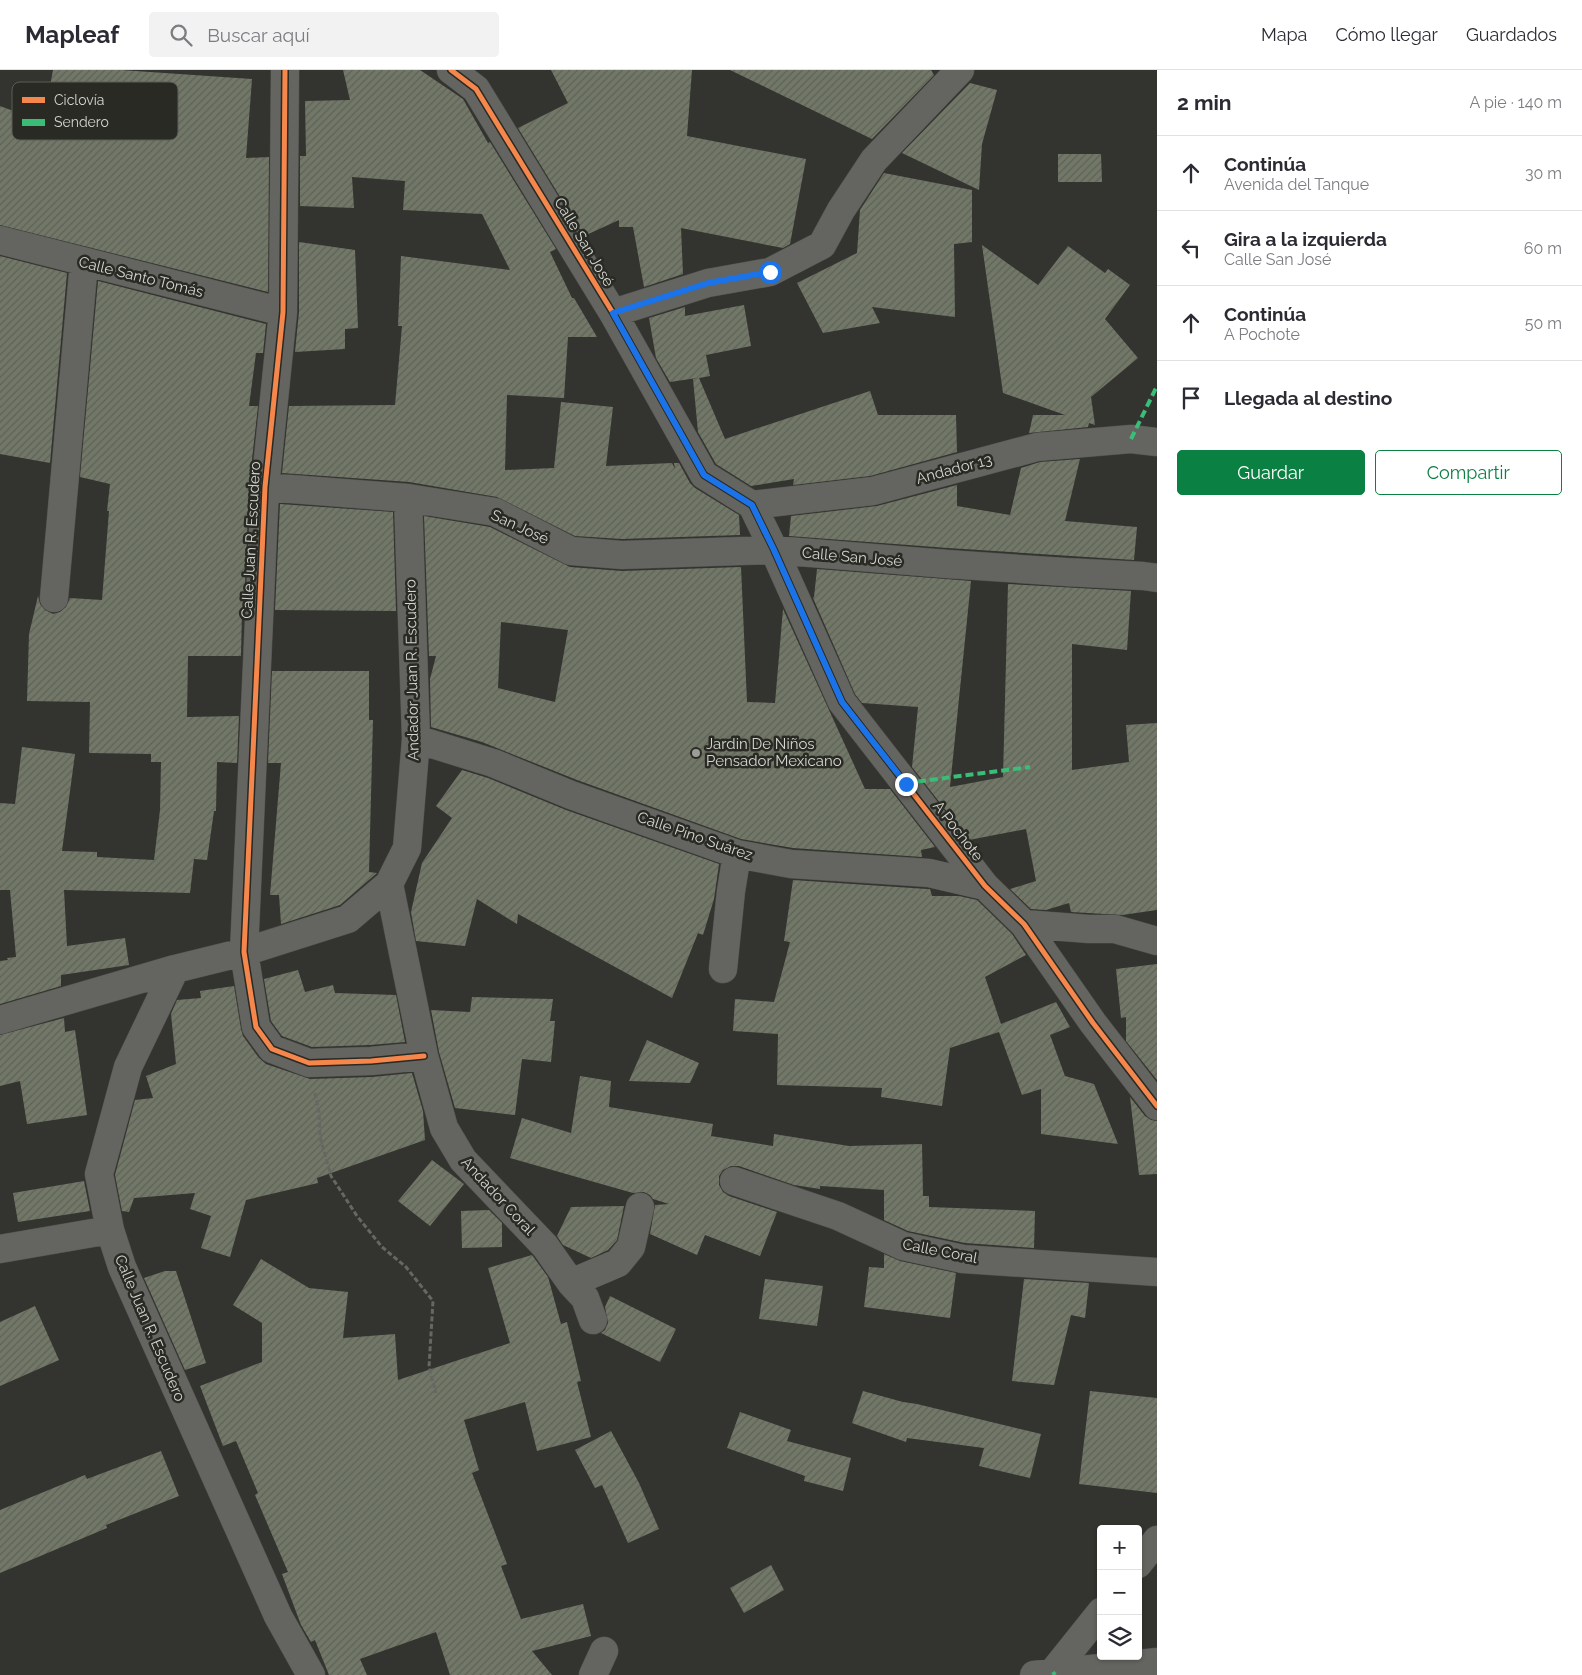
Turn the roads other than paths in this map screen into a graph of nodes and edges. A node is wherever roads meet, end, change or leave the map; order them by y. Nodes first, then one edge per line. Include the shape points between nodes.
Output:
1 (284, 70) edge
2 (451, 70) edge
3 (960, 70) edge
4 (0, 240) edge
5 (84, 262) junction
6 (283, 312) junction
7 (613, 313) junction
8 (1157, 442) edge
9 (265, 487) junction
10 (408, 498) junction
11 (752, 505) junction
12 (774, 550) junction
13 (1157, 578) edge
14 (54, 598) dead end
15 (416, 739) junction
16 (737, 854) junction
17 (389, 884) junction
18 (985, 886) junction
19 (1024, 924) junction
20 (1157, 941) edge
21 (244, 952) junction
22 (175, 969) junction
23 (723, 969) dead end
24 (0, 1020) edge
25 (424, 1056) junction
26 (1157, 1106) edge
27 (734, 1180) dead end
28 (640, 1207) dead end
29 (110, 1230) junction
30 (0, 1248) edge
31 (1157, 1272) edge
32 (571, 1283) junction
33 (593, 1320) dead end
34 (1157, 1540) edge
35 (1142, 1559) edge
36 (1098, 1615) edge
37 (604, 1651) dead end
38 (1157, 1662) edge
39 (1044, 1674) edge
40 (311, 1675) edge
41 (593, 1675) edge

1 - 6 street, Calle Juan R. Escudero
2 - 7 street, Calle San José via 476,88
3 - 7 street via 874,160 822,245 770,272 708,283
4 - 5 street, Calle Santo Tomás
5 - 6 street, Calle Santo Tomás
5 - 14 street
6 - 9 street, Calle Juan R. Escudero
7 - 11 street, Calle San José via 704,475
8 - 11 street, Andador 13 via 1131,439 1037,447 873,491
9 - 10 street, San José
9 - 21 street, Calle Juan R. Escudero
10 - 12 street, San José via 495,512 571,551 622,555
10 - 15 street, Andador Juan R. Escudero
11 - 12 street
12 - 13 street, Calle San José
12 - 18 street, A Pochote via 842,702
15 - 16 street, Calle Pino Suárez via 493,763
15 - 17 street, Andador Juan R. Escudero via 407,848
16 - 18 street, Calle Pino Suárez via 791,864 928,873
16 - 23 street
17 - 21 street, Andador Juan R. Escudero via 348,918
17 - 25 street, Andador Coral
18 - 19 street, A Pochote
19 - 20 street via 1115,929
19 - 26 street, A Pochote via 1092,1023
21 - 22 street
21 - 25 street, Calle Juan R. Escudero via 256,1027 272,1049 309,1063
22 - 24 street
22 - 29 street, Calle Juan R. Escudero via 128,1067 99,1174
25 - 32 street, Andador Coral via 444,1128 463,1160 545,1246
27 - 31 street, Calle Coral via 838,1216 903,1246 954,1257
28 - 32 street via 631,1247 618,1263
29 - 30 street
29 - 40 street, Calle Juan R. Escudero via 122,1267 278,1616
32 - 33 street, Andador Coral via 585,1298
34 - 35 street
36 - 39 street
37 - 41 street
38 - 39 street

